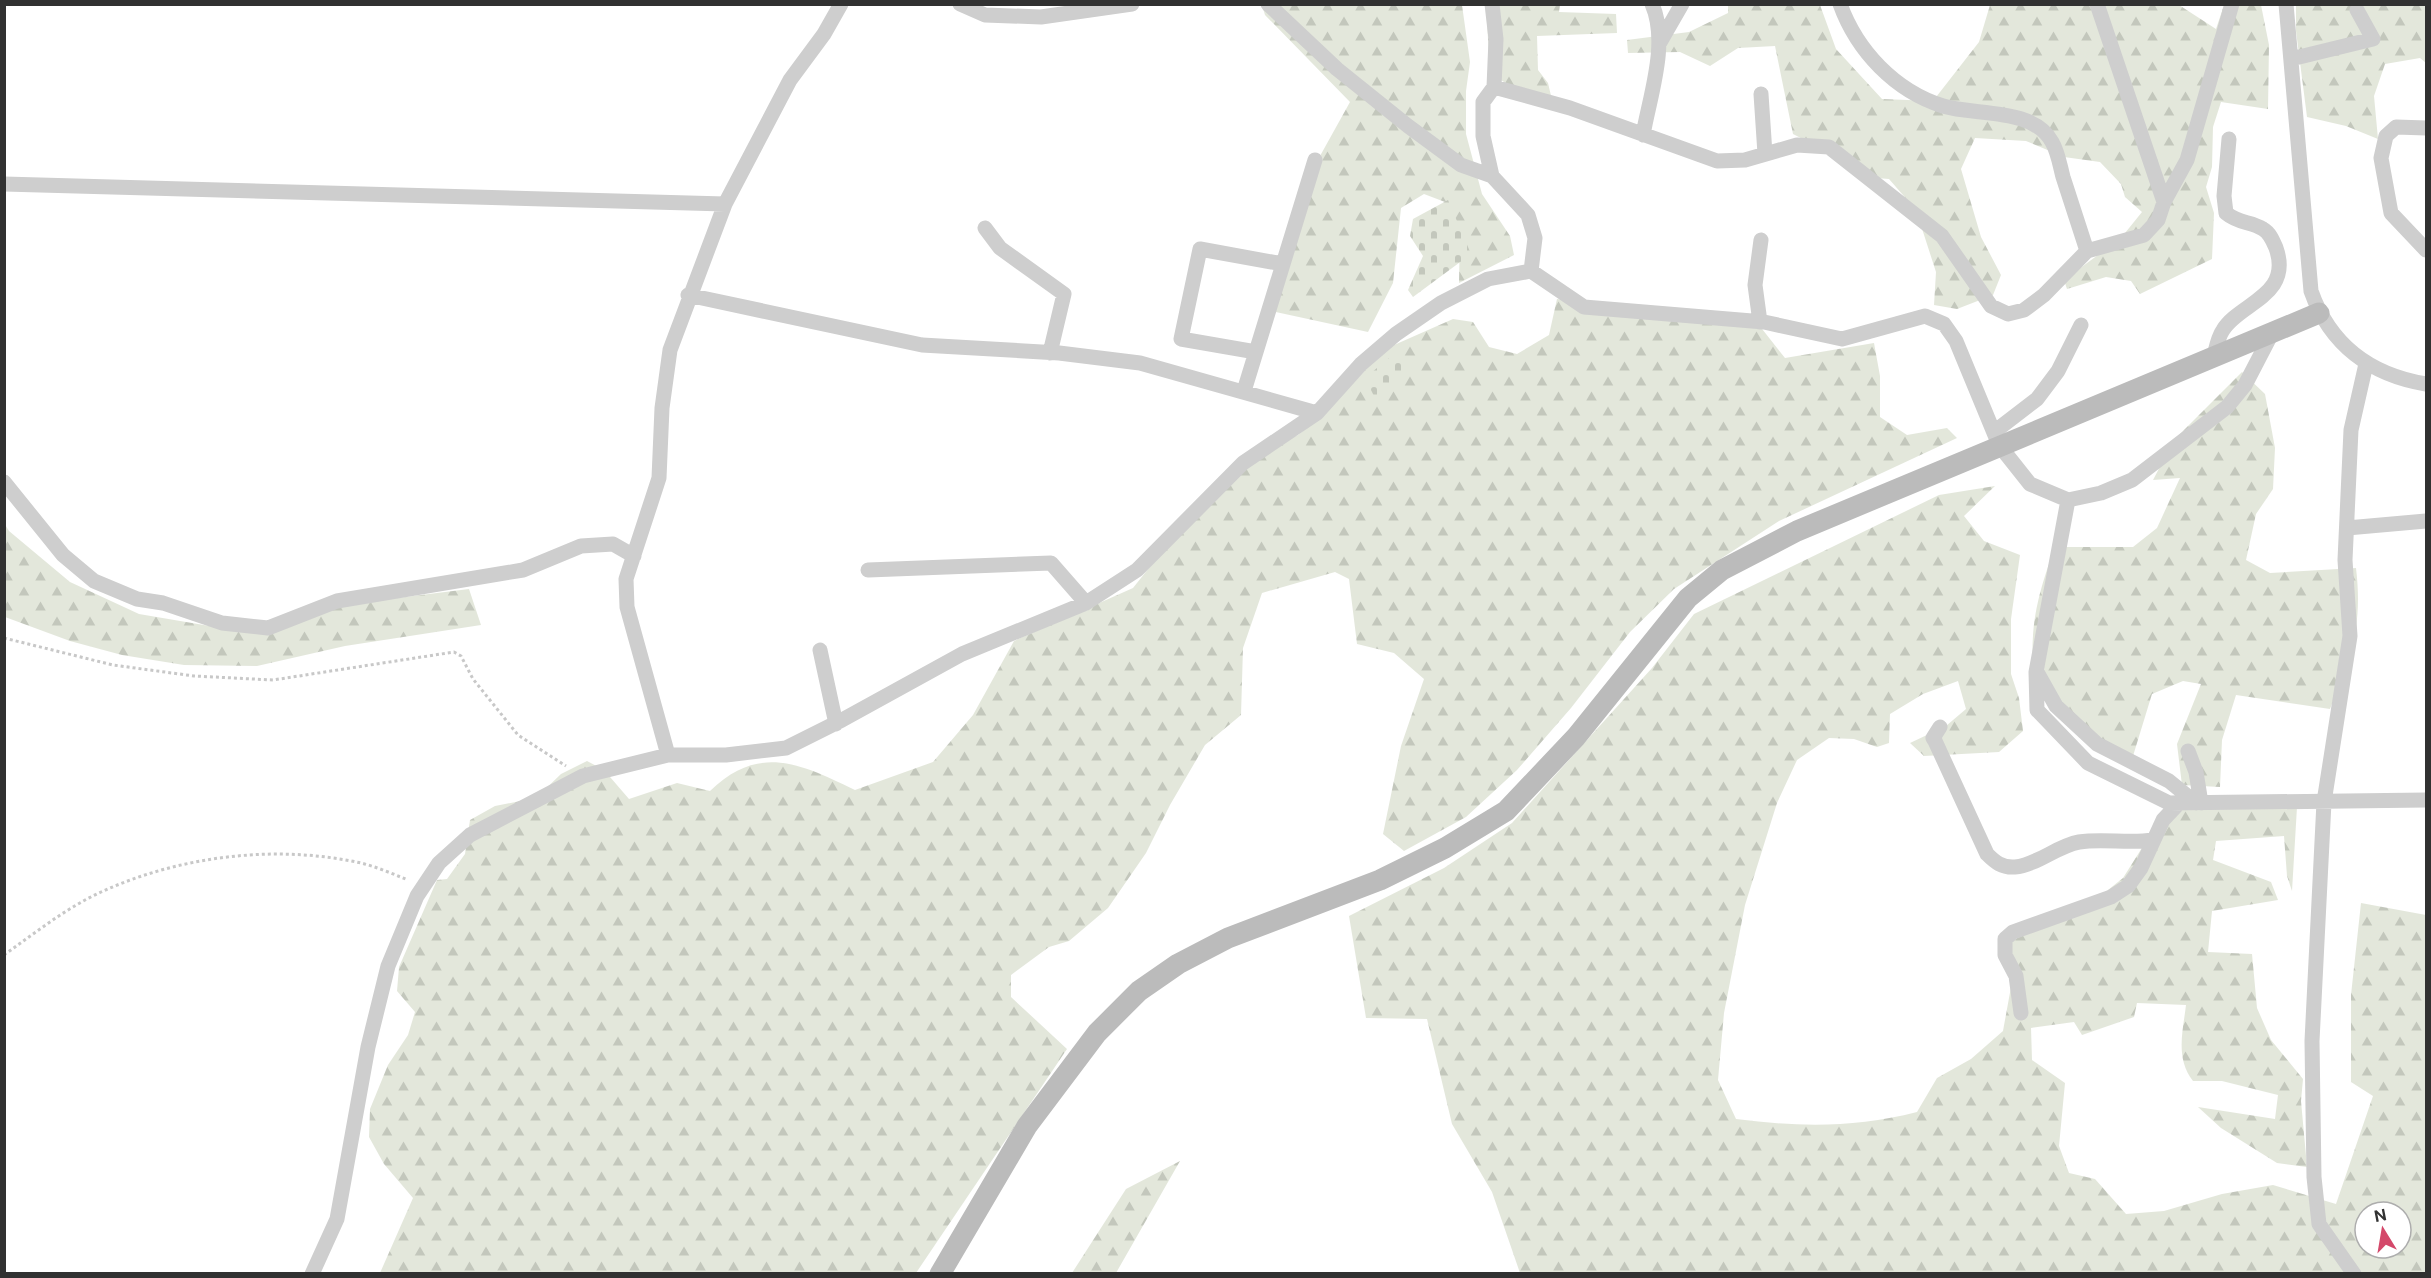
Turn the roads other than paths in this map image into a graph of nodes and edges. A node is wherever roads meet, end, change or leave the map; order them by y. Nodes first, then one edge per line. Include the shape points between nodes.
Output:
1 (841, 4) edge
2 (960, 4) edge
3 (1132, 4) edge
4 (1268, 4) edge
5 (1492, 4) edge
6 (1652, 4) edge
7 (1683, 4) edge
8 (1840, 4) edge
9 (2097, 4) edge
10 (2232, 4) edge
11 (2286, 4) edge
12 (2357, 10) dead end
13 (1659, 44) junction
14 (2291, 59) junction
15 (1494, 87) junction
16 (1761, 94) dead end
17 (2427, 128) edge
18 (1643, 135) junction
19 (2229, 139) dead end
20 (1765, 154) junction
21 (1315, 160) dead end
22 (1492, 176) junction
23 (4, 184) edge
24 (2164, 202) junction
25 (725, 204) junction
26 (985, 228) dead end
27 (1761, 240) dead end
28 (2427, 250) edge
29 (2087, 251) junction
30 (1283, 264) junction
31 (1531, 271) junction
32 (688, 295) junction
33 (2319, 314) junction
34 (1760, 322) junction
35 (2081, 325) dead end
36 (2272, 333) junction
37 (1256, 351) junction
38 (1050, 353) junction
39 (2214, 356) junction
40 (2366, 364) junction
41 (2427, 384) edge
42 (1244, 391) junction
43 (1317, 413) junction
44 (1997, 439) junction
45 (4, 482) edge
46 (2068, 500) junction
47 (2427, 521) edge
48 (2346, 528) junction
49 (634, 556) junction
50 (868, 570) dead end
51 (1086, 603) junction
52 (819, 650) dead end
53 (2036, 672) junction
54 (836, 724) junction
55 (1940, 727) dead end
56 (2188, 751) dead end
57 (668, 755) junction
58 (2427, 800) edge
59 (2324, 802) junction
60 (2178, 803) junction
61 (2198, 803) junction
62 (2153, 840) junction
63 (2021, 1012) dead end
64 (312, 1274) edge
65 (940, 1274) edge
66 (2354, 1274) edge

1 - 25 street via 790,80
2 - 3 street via 985,15 1041,17
4 - 22 street via 1337,69 1408,126 1461,165
5 - 15 street via 1496,39
6 - 13 street
7 - 13 street
8 - 29 street via 1847,22 1878,66 1907,91 1944,106 2015,117 2035,126 2052,141
9 - 24 street
10 - 24 street via 2187,159
11 - 14 street
12 - 14 street via 2373,39
13 - 18 street
14 - 33 street via 2312,291
15 - 18 street via 1570,108
15 - 22 street via 1483,102 1483,136
16 - 20 street
17 - 28 street via 2396,127 2386,136 2381,158 2391,213
18 - 20 street via 1717,161 1745,160
19 - 39 street via 2226,213 2236,221 2264,229 2272,238 2278,254 2278,273 2269,291 2223,329
20 - 29 street via 1797,145 1829,147 1942,236 1991,306 2008,314 2024,310 2044,296
21 - 30 street
22 - 31 street via 1528,215 1535,238
23 - 25 street
24 - 29 street via 2158,220 2144,236
25 - 32 street
26 - 38 street via 1000,248 1064,294
27 - 34 street via 1755,285
30 - 37 street
30 - 37 street via 1200,249 1181,339
31 - 34 street via 1584,307
31 - 43 street via 1488,279 1441,303 1361,364
32 - 38 street via 922,345
32 - 49 street via 670,350 662,408 659,478
33 - 36 street
33 - 40 street via 2344,345
34 - 44 street via 1842,339 1925,316 1944,324 1956,341
35 - 44 street via 2058,371 2037,399
36 - 39 street
36 - 46 street via 2245,385 2227,406 2132,480 2102,493
37 - 42 street
38 - 42 street via 1140,363
39 - 44 street
40 - 41 street via 2405,381
40 - 48 street via 2351,430
42 - 43 street
43 - 51 street via 1243,463 1137,570
44 - 46 street via 2030,484
44 - 65 street via 1722,570 1688,598 1576,737 1506,811 1445,848 1380,880 1228,938 1178,964 1139,991 1097,1034 1027,1126
45 - 49 street via 63,555 94,580 137,599 163,603 222,623 268,628 337,601 523,570 581,546 613,544
46 - 53 street
47 - 48 street
48 - 59 street via 2350,636
49 - 57 street via 626,579 627,606
50 - 51 street via 1051,563
51 - 54 street via 962,654
52 - 54 street
53 - 60 street via 2037,710 2088,763 2169,803
53 - 61 street via 2056,706 2097,744 2169,781
54 - 57 street via 786,748 726,755
55 - 62 street via 1935,741 1987,854 1999,865 2016,867 2077,842
56 - 61 street via 2196,772
57 - 64 street via 584,776 470,835 439,863 417,896 388,966 368,1047 337,1219
58 - 59 street
59 - 61 street
59 - 66 street via 2312,1041 2314,1177 2319,1224
60 - 61 street
60 - 62 street
62 - 63 street via 2142,868 2128,886 2111,897 2013,932 2005,939 2005,955 2016,976

